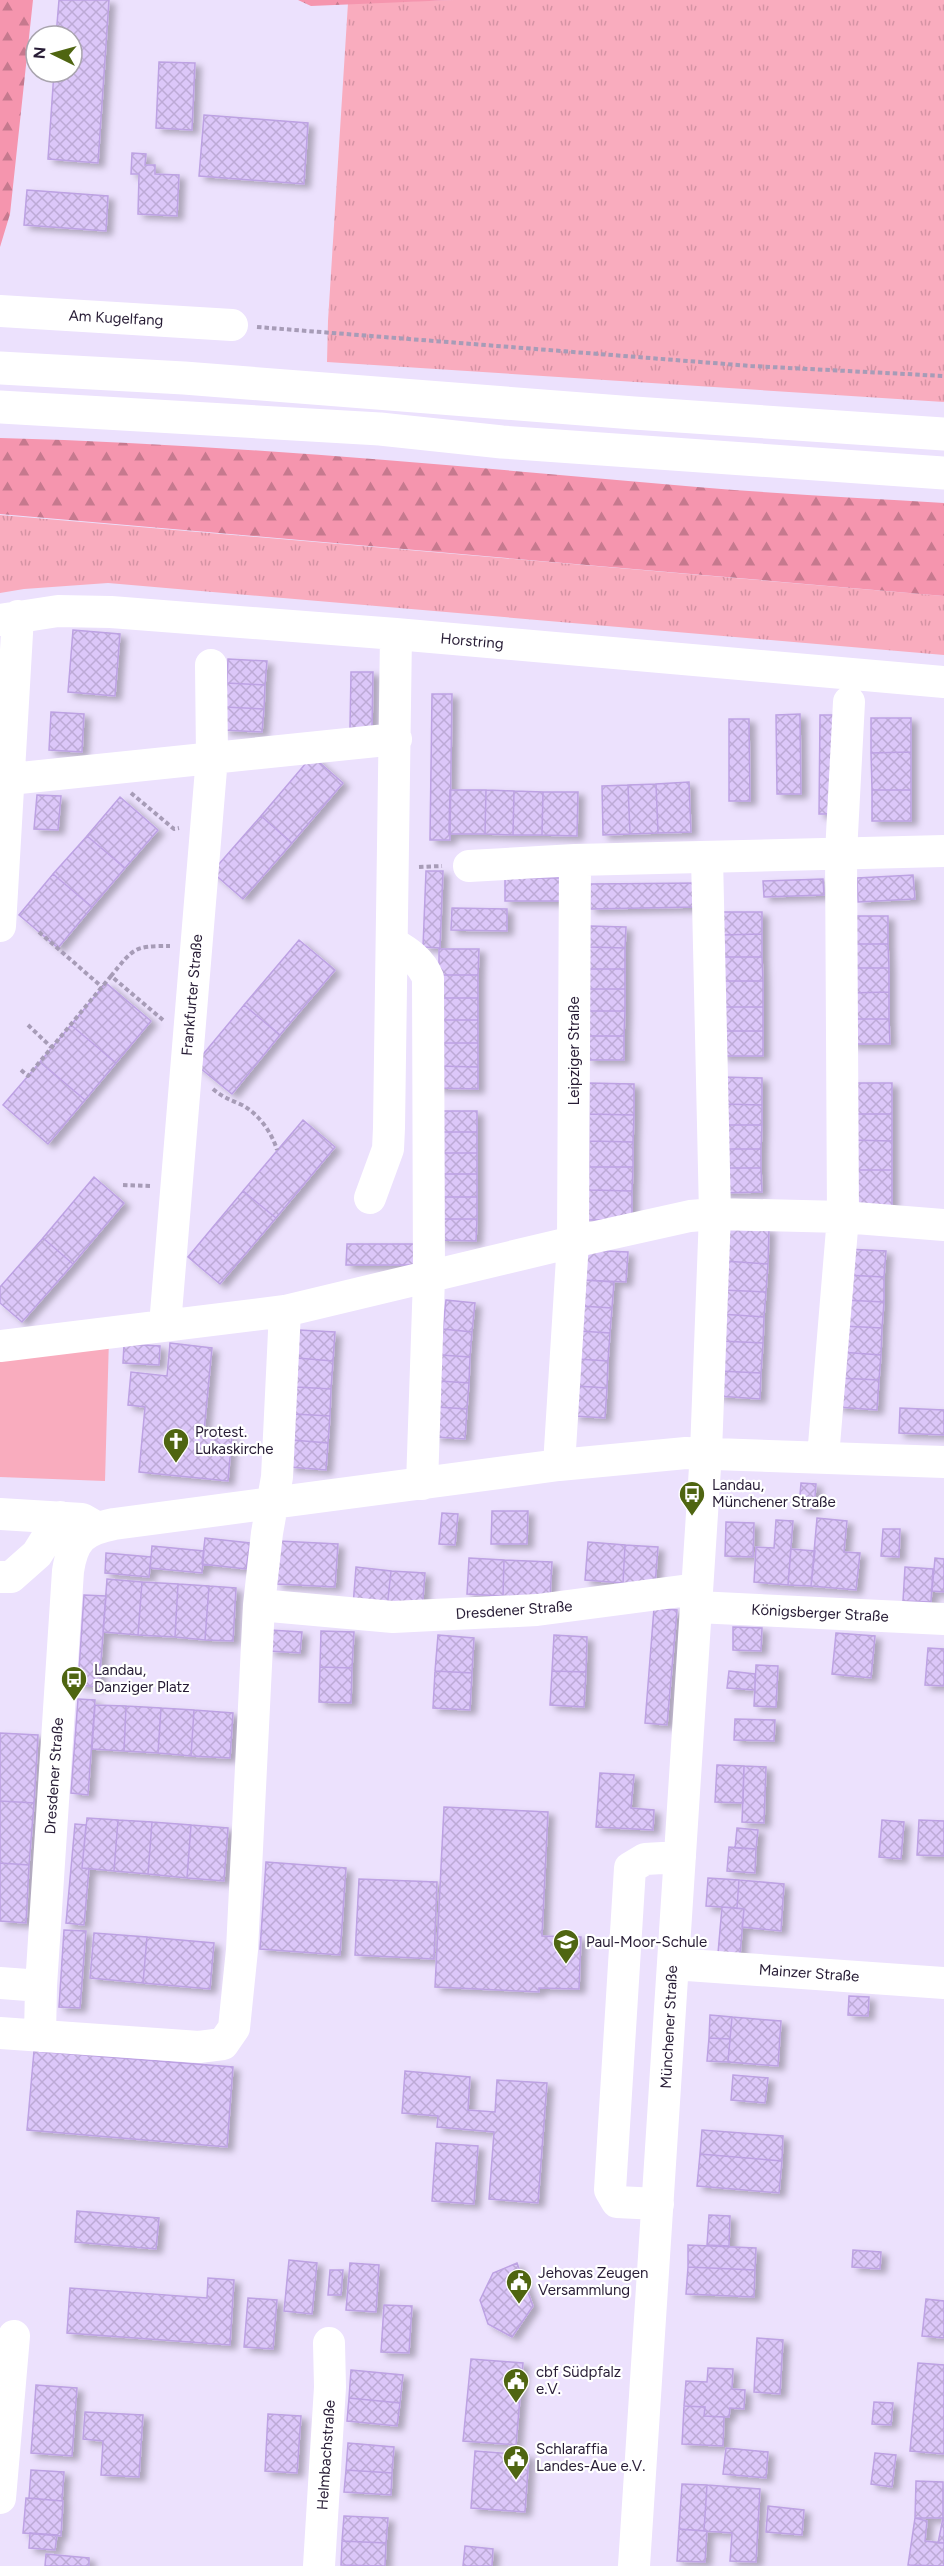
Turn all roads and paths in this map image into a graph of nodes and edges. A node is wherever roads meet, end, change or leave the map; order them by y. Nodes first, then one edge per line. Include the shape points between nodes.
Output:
1 (0, 311) edge
2 (232, 325) joint
3 (0, 368) edge
4 (944, 376) edge
5 (0, 407) edge
6 (944, 434) edge
7 (944, 473) edge
8 (9, 618) edge
9 (396, 634) junction
10 (211, 665) dead end
11 (944, 682) edge
12 (849, 702) dead end
13 (396, 739) junction
14 (212, 757) junction
15 (5, 779) edge
16 (126, 789) dead end
17 (944, 851) edge
18 (841, 854) junction
19 (204, 855) junction
20 (707, 857) junction
21 (575, 860) junction
22 (470, 866) joint
23 (393, 867) junction
24 (0, 926) edge
25 (39, 932) dead end
26 (392, 943) junction
27 (196, 948) junction
28 (111, 976) junction
29 (102, 987) junction
30 (28, 1025) dead end
31 (188, 1042) junction
32 (51, 1047) junction
33 (21, 1070) dead end
34 (208, 1084) dead end
35 (277, 1150) dead end
36 (370, 1198) dead end
37 (715, 1214) junction
38 (843, 1217) junction
39 (944, 1225) edge
40 (573, 1242) junction
41 (429, 1278) junction
42 (285, 1311) junction
43 (165, 1325) junction
44 (0, 1346) edge
45 (706, 1452) junction
46 (824, 1457) junction
47 (944, 1462) edge
48 (559, 1465) junction
49 (422, 1484) junction
50 (274, 1503) junction
51 (0, 1514) edge
52 (60, 1517) junction
53 (96, 1527) junction
54 (0, 1576) edge
55 (697, 1598) junction
56 (259, 1605) junction
57 (944, 1619) edge
58 (680, 1857) junction
59 (673, 1964) junction
60 (0, 1983) edge
61 (944, 1983) edge
62 (41, 1986) junction
63 (0, 2033) edge
64 (40, 2036) junction
65 (618, 2058) junction
66 (668, 2059) junction
67 (658, 2204) junction
68 (14, 2336) dead end
69 (329, 2343) dead end
70 (0, 2498) edge
71 (319, 2566) edge
72 (634, 2566) edge

1 - 2 street, Am Kugelfang
2 - 4 path via 751,366
3 - 6 highway
5 - 7 highway via 380,429 502,442
8 - 9 street, Horstring via 58,611 111,612
8 - 15 street
9 - 11 street, Horstring
9 - 13 street
10 - 14 street, Frankfurter Straße
12 - 18 street
13 - 14 street
13 - 23 street
14 - 15 street
14 - 19 street, Frankfurter Straße
15 - 24 street
16 - 19 path via 174,830 179,828
17 - 18 street
18 - 20 street
18 - 38 street
19 - 27 street, Frankfurter Straße
20 - 21 street
20 - 37 street
21 - 22 street
21 - 40 street, Leipziger Straße
22 - 23 path
23 - 26 street
25 - 29 path
26 - 36 street via 388,1149
26 - 41 street via 419,963 428,978
27 - 28 path via 138,948
27 - 31 street, Frankfurter Straße
28 - 29 path
28 - 31 path
29 - 32 path
30 - 32 path
31 - 43 street, Frankfurter Straße
32 - 33 path via 28,1076
34 - 35 path via 223,1098 244,1106 261,1120
37 - 38 street
37 - 40 street
37 - 45 street
38 - 39 street
38 - 46 street
40 - 41 street
40 - 48 street
41 - 42 street
41 - 49 street
42 - 43 street
42 - 50 street
43 - 44 street
45 - 46 street
45 - 48 street
45 - 55 street, Münchener Straße
46 - 47 street
48 - 49 street
49 - 50 street
50 - 53 street
50 - 56 street
51 - 52 street
52 - 53 street via 82,1519
52 - 54 street via 37,1554 12,1577
53 - 62 street, Dresdener Straße via 74,1545 69,1571
55 - 56 street, Dresdener Straße via 393,1617
55 - 57 street, Königsberger Straße
55 - 58 street, Münchener Straße
56 - 64 street via 242,1950 234,2028 223,2044 199,2047
58 - 59 street, Münchener Straße
58 - 65 street via 645,1858 630,1868
59 - 61 street, Mainzer Straße
59 - 66 street, Münchener Straße
60 - 62 street
62 - 64 street, Dresdener Straße
63 - 64 street
65 - 66 street
65 - 67 street via 610,2190 616,2202
66 - 67 street, Münchener Straße
67 - 72 street, Münchener Straße
68 - 70 street
69 - 71 street, Helmbachstraße

